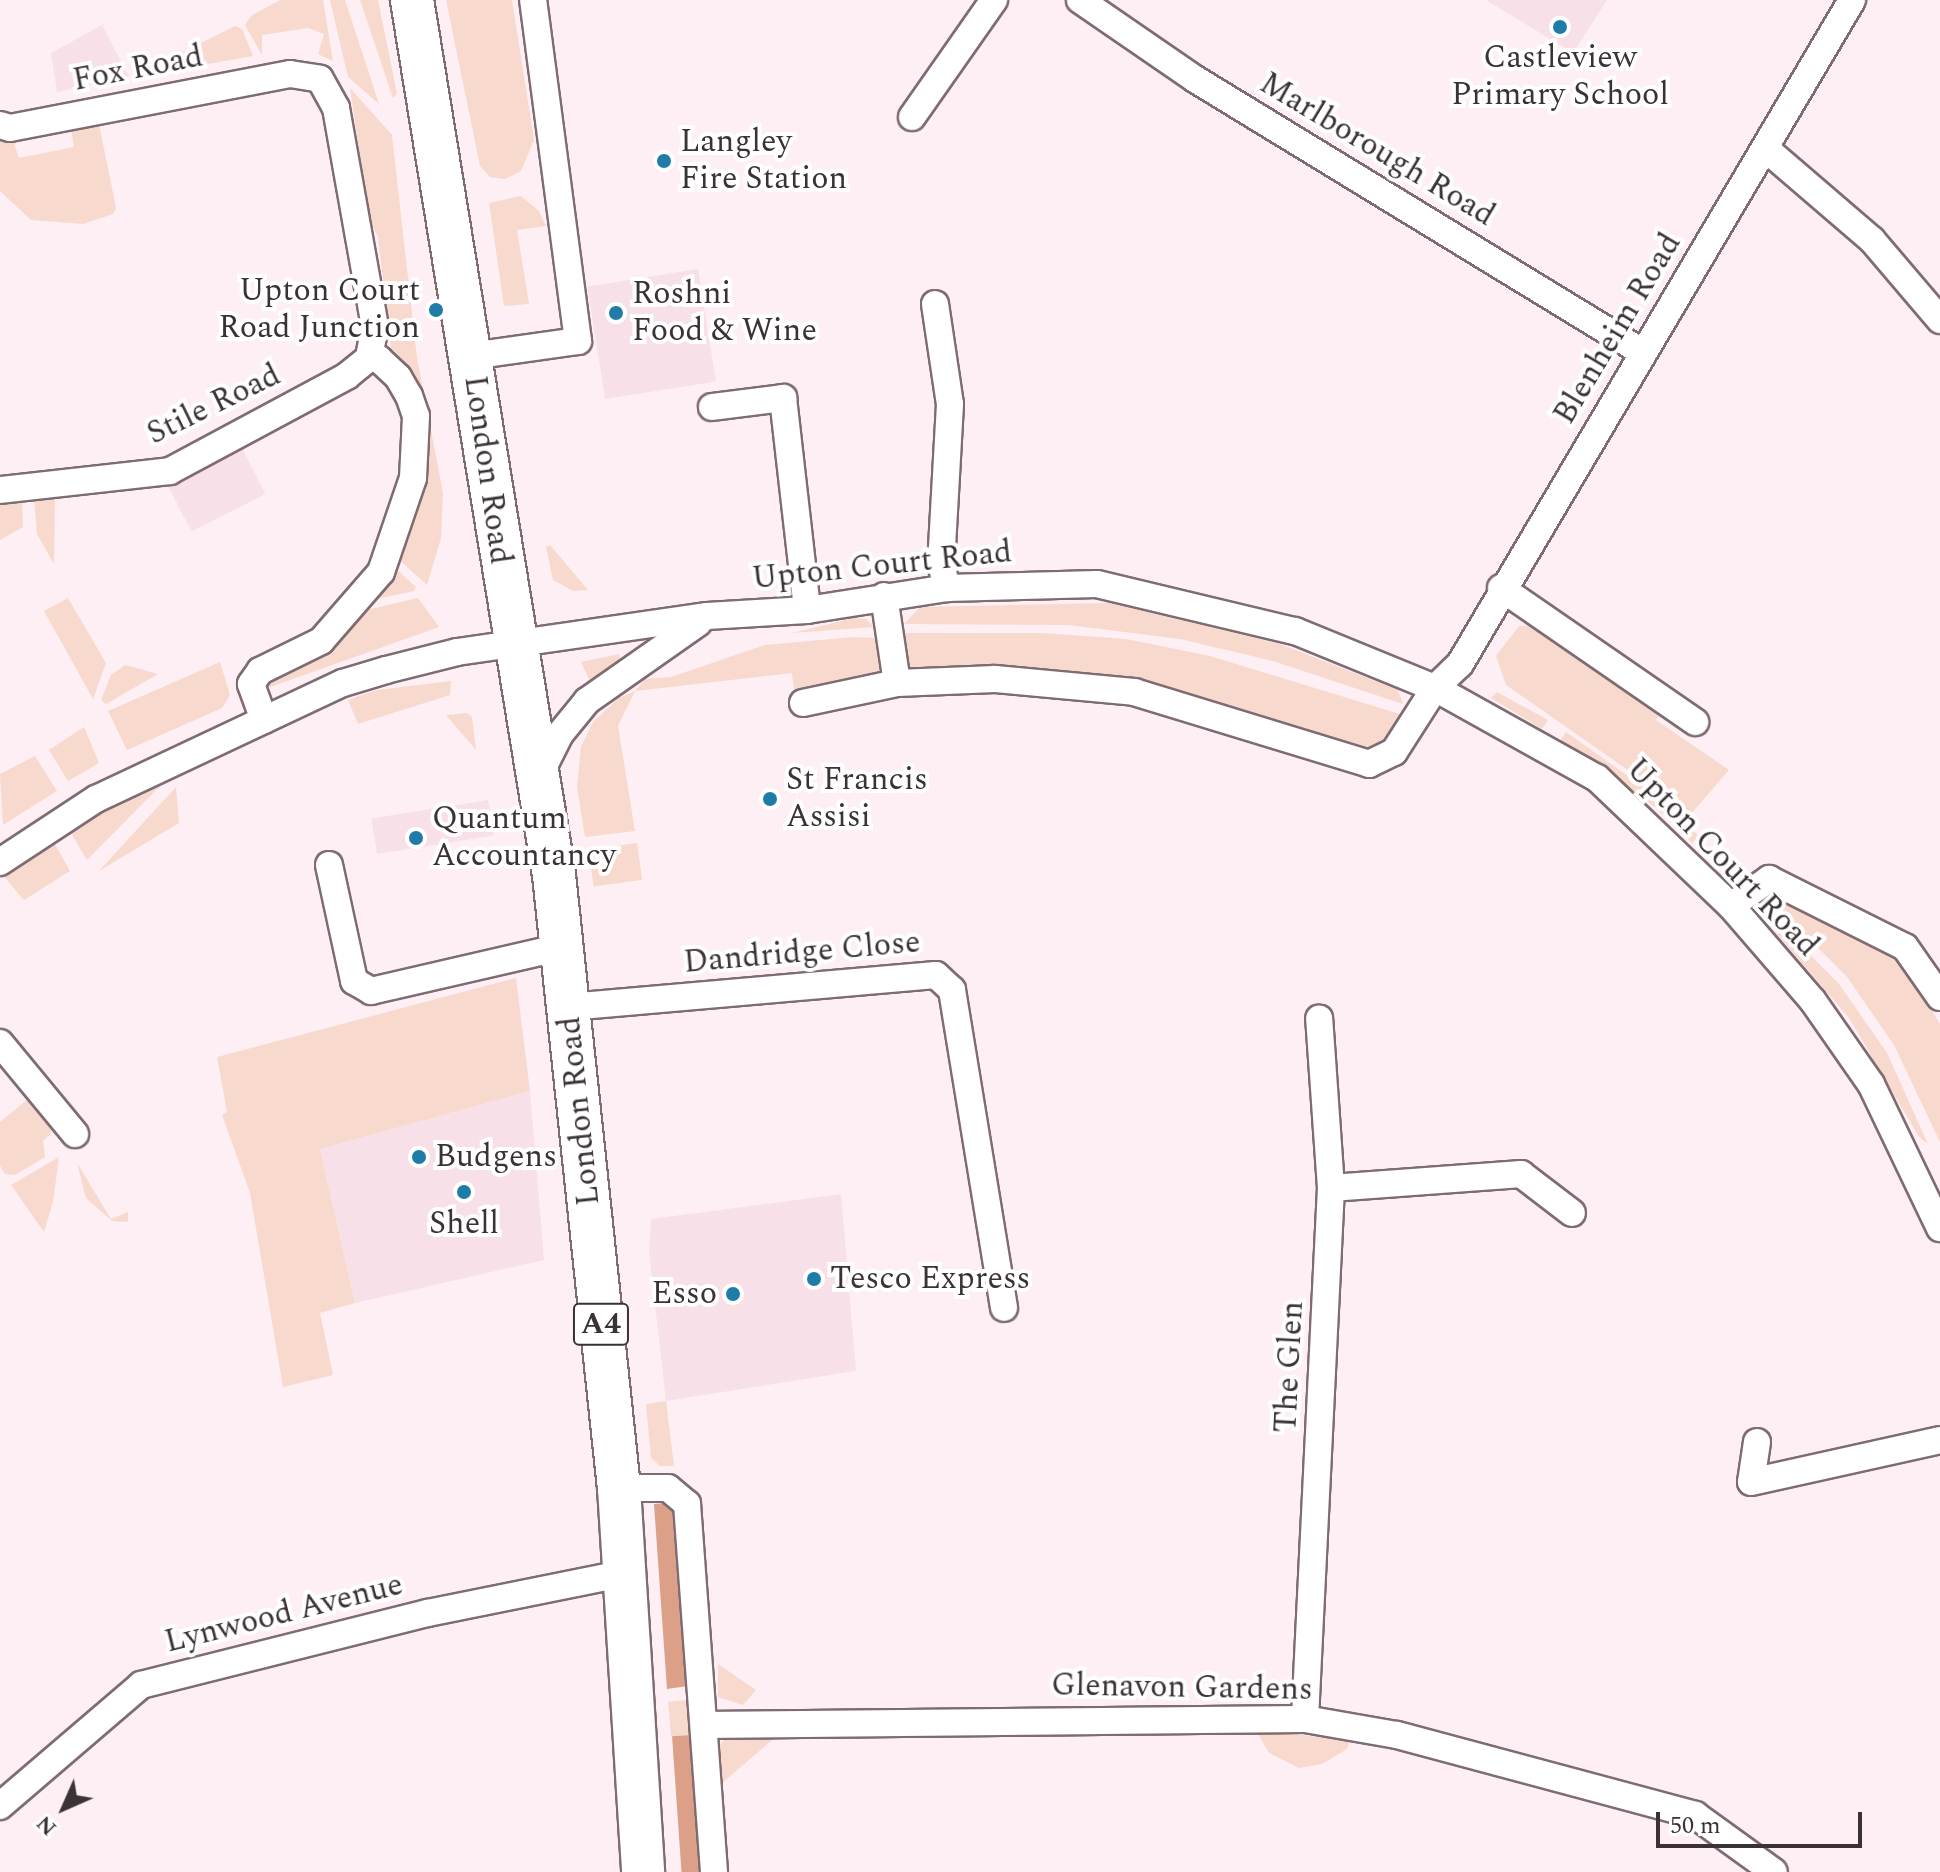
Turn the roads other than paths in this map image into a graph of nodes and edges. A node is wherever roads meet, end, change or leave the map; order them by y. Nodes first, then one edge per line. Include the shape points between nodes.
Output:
1 (412, 0) edge
2 (533, 0) edge
3 (994, 0) edge
4 (1080, 0) edge
5 (1852, 0) edge
6 (912, 117) dead end
7 (0, 125) edge
8 (1765, 148) junction
9 (935, 304) dead end
10 (1940, 320) edge
11 (1642, 352) junction
12 (471, 356) junction
13 (369, 358) junction
14 (712, 407) dead end
15 (0, 490) edge
16 (947, 588) junction
17 (1501, 588) junction
18 (884, 596) junction
19 (807, 610) junction
20 (707, 616) junction
21 (514, 643) junction
22 (897, 683) junction
23 (1435, 688) junction
24 (803, 703) dead end
25 (264, 720) junction
26 (1695, 722) dead end
27 (538, 777) junction
28 (0, 862) edge
29 (329, 865) dead end
30 (1731, 906) junction
31 (562, 947) junction
32 (1940, 997) edge
33 (569, 1007) junction
34 (1319, 1018) dead end
35 (0, 1043) edge
36 (75, 1134) dead end
37 (1930, 1180) edge
38 (1331, 1188) junction
39 (1572, 1213) dead end
40 (1940, 1228) edge
41 (1004, 1308) dead end
42 (1940, 1440) edge
43 (1757, 1442) dead end
44 (619, 1488) junction
45 (627, 1573) junction
46 (1305, 1719) junction
47 (704, 1725) junction
48 (0, 1806) edge
49 (643, 1872) edge
50 (714, 1872) edge
51 (1774, 1872) edge

1 - 12 main road, London Road / A4
2 - 12 street, London Road via 578,341
3 - 6 street
4 - 11 street, Marlborough Road via 1195,79
5 - 8 street, Blenheim Road
7 - 13 street, Fox Road via 10,128 290,74 320,79 336,108 375,326
8 - 10 street via 1872,240
8 - 11 street, Blenheim Road
9 - 16 street via 950,404 941,563
11 - 17 street, Blenheim Road
12 - 21 main road, London Road / A4
13 - 15 street, Stile Road via 347,376 170,471
13 - 25 street via 379,359 398,377 409,396 416,416 413,478 381,572 321,641 260,671 251,684
14 - 19 street via 783,398
16 - 18 street, Upton Court Road
16 - 23 street, Upton Court Road via 1097,584 1295,631
17 - 23 street, Blenheim Road via 1460,664
17 - 26 street
18 - 19 street, Upton Court Road
18 - 22 street
19 - 20 street, Upton Court Road
20 - 21 street, Upton Court Road
20 - 27 street via 587,701 560,734
21 - 25 street, Upton Court Road via 386,670
21 - 27 main road, London Road / A4
22 - 23 street via 995,679 1134,692 1369,764 1394,752
22 - 24 street
23 - 30 street, Upton Court Road via 1597,778
25 - 28 street, Upton Court Road via 96,799
27 - 31 main road, London Road / A4
29 - 31 street via 354,981 371,991
30 - 32 street via 1769,879 1905,947
30 - 37 street, Upton Court Road via 1813,1001
31 - 33 main road, London Road / A4
33 - 41 street, Dandridge Close via 936,975 952,990
33 - 44 main road, London Road / A4
34 - 38 street, The Glen
35 - 36 street
37 - 40 street, Upton Court Road
38 - 39 street via 1521,1174
38 - 46 street, The Glen
42 - 43 street via 1751,1482
44 - 45 main road, London Road / A4
44 - 47 street via 668,1488 687,1504
45 - 48 street, Lynwood Avenue via 428,1613 141,1685
45 - 49 main road, London Road / A4
46 - 47 street, Glenavon Gardens
46 - 51 street, Glenavon Gardens via 1397,1735 1695,1815
47 - 50 street

